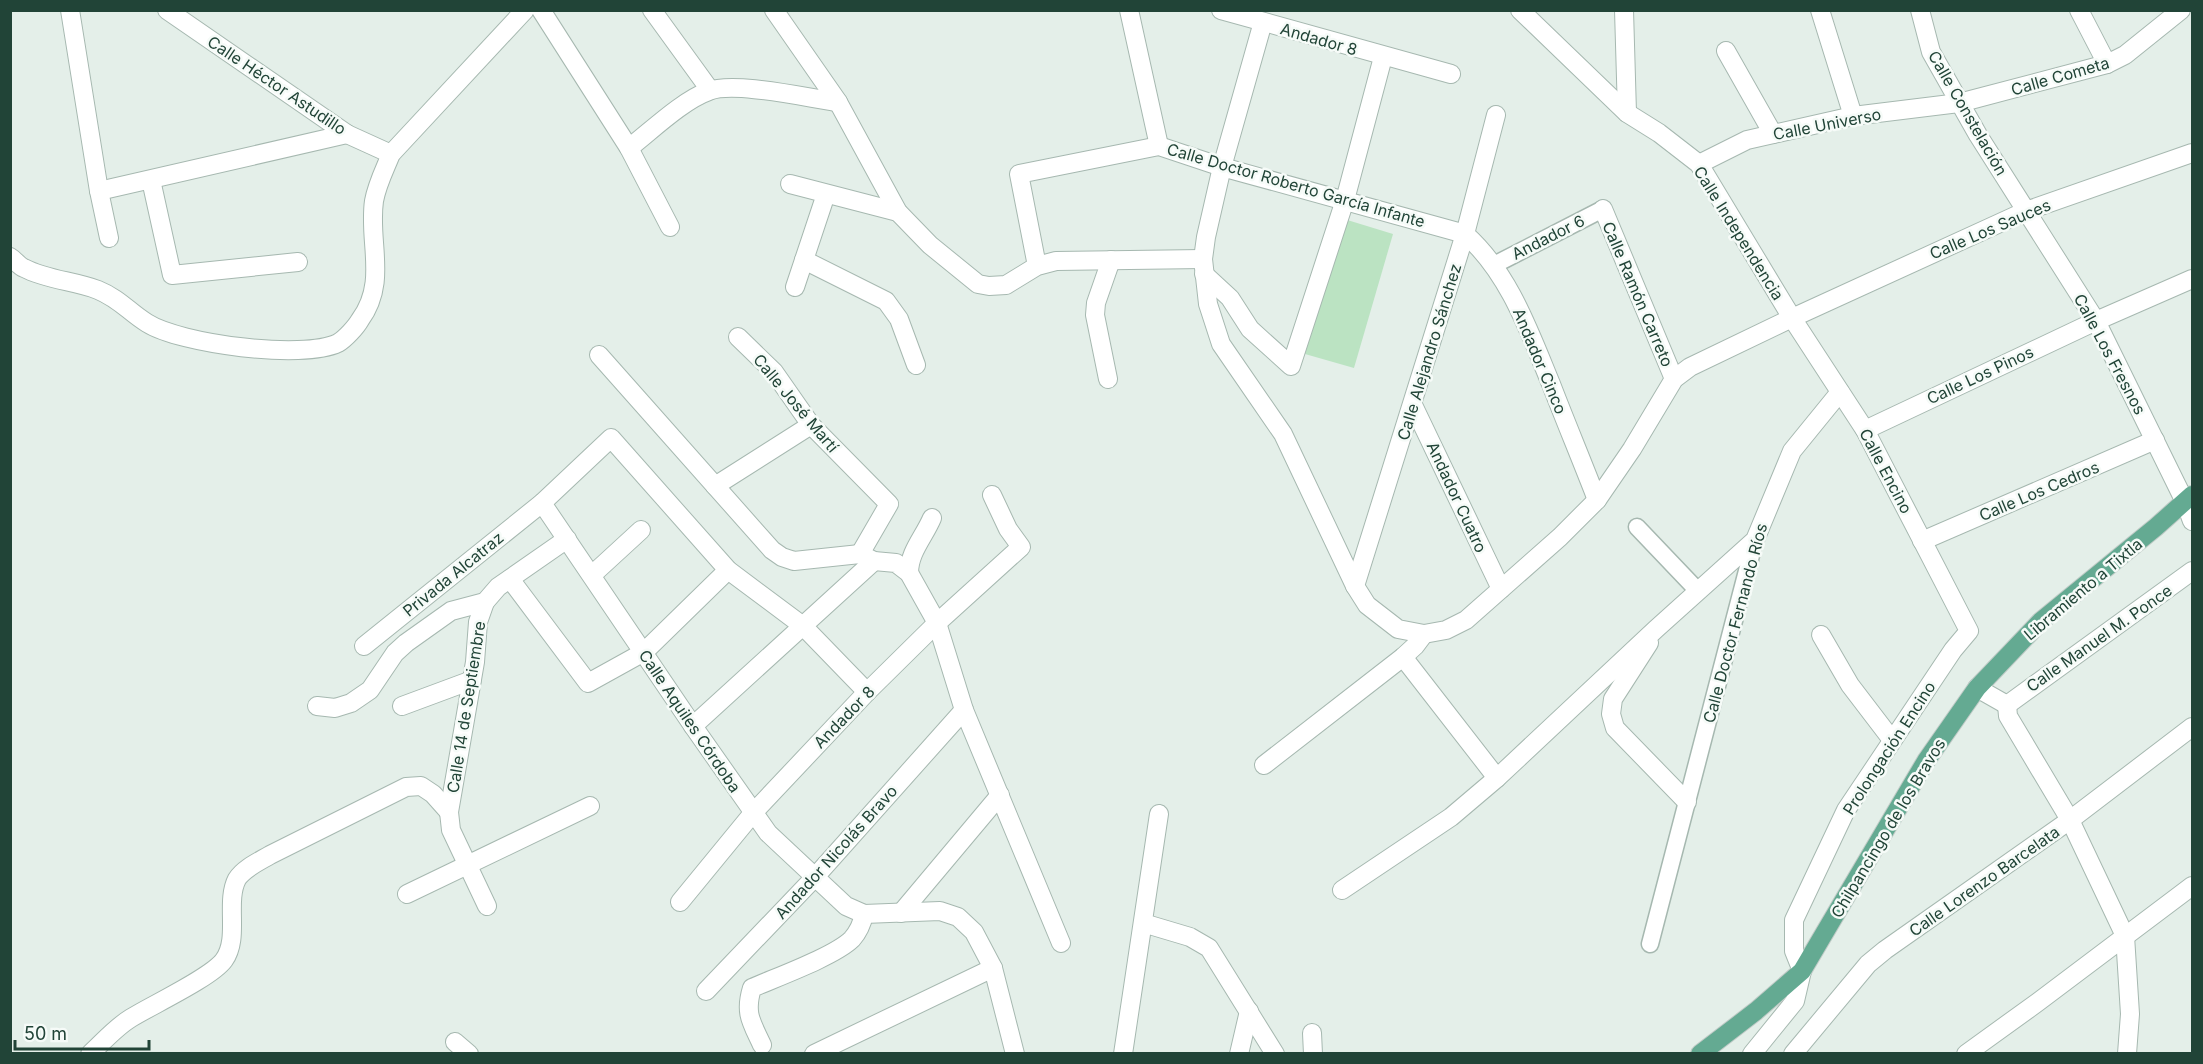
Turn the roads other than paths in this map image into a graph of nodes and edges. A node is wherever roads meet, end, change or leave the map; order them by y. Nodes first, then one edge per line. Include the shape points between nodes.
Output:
1 (70, 10) edge
2 (167, 10) edge
3 (525, 10) edge
4 (541, 10) edge
5 (652, 10) edge
6 (774, 10) edge
7 (1129, 10) edge
8 (1221, 10) edge
9 (1520, 10) edge
10 (1624, 10) edge
11 (1820, 10) edge
12 (2079, 10) edge
13 (2181, 10) edge
14 (1923, 12) edge
15 (1263, 22) junction
16 (1726, 51) dead end
17 (1383, 57) junction
18 (2107, 64) junction
19 (1450, 74) dead end
20 (710, 90) junction
21 (838, 102) junction
22 (1959, 103) junction
23 (1627, 113) junction
24 (1496, 115) dead end
25 (1853, 116) junction
26 (347, 134) junction
27 (1773, 134) junction
28 (1159, 146) junction
29 (629, 148) junction
30 (2193, 153) edge
31 (391, 154) junction
32 (1699, 164) junction
33 (1222, 167) junction
34 (151, 180) junction
35 (790, 184) dead end
36 (99, 191) junction
37 (826, 194) junction
38 (1345, 200) junction
39 (1603, 209) joint
40 (2026, 211) junction
41 (898, 212) junction
42 (670, 227) dead end
43 (1465, 234) junction
44 (110, 238) dead end
45 (10, 257) edge
46 (804, 260) junction
47 (1112, 260) junction
48 (298, 262) dead end
49 (1494, 265) junction
50 (1037, 266) junction
51 (1203, 267) junction
52 (2193, 279) edge
53 (795, 287) dead end
54 (1792, 318) junction
55 (2096, 321) junction
56 (738, 337) dead end
57 (599, 355) dead end
58 (916, 364) dead end
59 (1108, 379) dead end
60 (1674, 379) junction
61 (1840, 392) junction
62 (1413, 405) junction
63 (811, 425) junction
64 (1864, 430) junction
65 (2155, 440) junction
66 (715, 486) junction
67 (992, 495) dead end
68 (2189, 498) edge
69 (1597, 500) junction
70 (542, 503) junction
71 (932, 518) dead end
72 (2193, 521) edge
73 (1637, 527) dead end
74 (641, 530) dead end
75 (567, 539) junction
76 (1755, 540) junction
77 (1922, 541) junction
78 (867, 558) junction
79 (728, 570) junction
80 (2193, 572) edge
81 (909, 573) junction
82 (592, 575) junction
83 (510, 579) junction
84 (1355, 586) junction
85 (1501, 589) junction
86 (1698, 591) junction
87 (485, 602) junction
88 (937, 623) junction
89 (803, 626) junction
90 (1656, 629) junction
91 (1969, 631) joint
92 (1424, 634) junction
93 (1821, 635) dead end
94 (364, 646) dead end
95 (644, 652) junction
96 (1403, 657) junction
97 (472, 680) junction
98 (1977, 688) junction
99 (867, 692) junction
100 (2007, 705) junction
101 (317, 706) dead end
102 (402, 706) dead end
103 (964, 710) junction
104 (693, 726) junction
105 (2193, 728) edge
106 (1892, 740) junction
107 (1264, 765) dead end
108 (1497, 778) junction
109 (1000, 795) junction
110 (1687, 802) junction
111 (590, 806) dead end
112 (449, 812) junction
113 (753, 813) junction
114 (1159, 814) dead end
115 (2070, 820) junction
116 (468, 864) junction
117 (815, 877) junction
118 (2193, 886) edge
119 (1342, 890) dead end
120 (407, 894) dead end
121 (680, 902) dead end
122 (487, 906) dead end
123 (901, 913) junction
124 (864, 914) junction
125 (1143, 923) junction
126 (2125, 936) junction
127 (1061, 944) dead end
128 (1650, 944) dead end
129 (993, 968) junction
130 (1802, 971) junction
131 (706, 991) dead end
132 (1249, 1011) junction
133 (1312, 1033) dead end
134 (762, 1045) dead end
135 (1801, 1051) edge
136 (1013, 1052) edge
137 (90, 1053) edge
138 (814, 1053) edge
139 (1123, 1053) edge
140 (1239, 1053) edge
141 (1275, 1053) edge
142 (1312, 1053) edge
143 (1700, 1053) edge
144 (1752, 1053) edge
145 (1966, 1053) edge
146 (2127, 1053) edge

1 - 36 street
2 - 26 street, Calle Héctor Astudillo
3 - 31 street
4 - 29 street
5 - 20 street
6 - 21 street
7 - 28 street
8 - 15 street, Andador 8
9 - 23 street, Calle Independencia
10 - 23 street
11 - 25 street
12 - 18 street
13 - 18 street, Calle Cometa via 2125,55
14 - 22 street, Calle Constelación via 1931,52
15 - 17 street, Andador 8
15 - 33 street
16 - 27 street
17 - 19 street, Andador 8
17 - 38 street
18 - 22 street, Calle Cometa
20 - 21 street via 730,87
20 - 29 street
21 - 41 street
22 - 25 street, Calle Universo
22 - 40 street, Calle Constelación
23 - 32 street, Calle Independencia
24 - 43 street, Calle Alejandro Sánchez
25 - 27 street, Calle Universo
26 - 31 street, Calle Héctor Astudillo
26 - 34 street
27 - 32 street, Calle Universo via 1747,140
28 - 33 street, Calle Doctor Roberto García Infante
28 - 50 street, Calle Doctor Roberto García Infante via 1019,174
29 - 42 street
30 - 40 street, Calle Los Sauces
31 - 45 street via 374,201 377,266 373,292 361,320 339,342 311,350 269,350 186,339 147,324 124,304 99,291 23,268
32 - 54 street, Calle Independencia
33 - 38 street, Calle Doctor Roberto García Infante
33 - 51 street
34 - 36 street
34 - 48 street via 172,275
35 - 37 street
36 - 44 street
37 - 41 street
37 - 46 street
38 - 43 street, Calle Doctor Roberto García Infante
38 - 51 street via 1291,366 1250,329
39 - 49 street, Andador 6
39 - 60 street, Calle Ramón Carreto
40 - 54 street, Calle Los Sauces
40 - 55 street, Calle Los Fresnos
41 - 50 street via 930,245 978,284 1006,285
43 - 49 street, Andador Cinco
43 - 62 street, Calle Alejandro Sánchez
46 - 53 street
46 - 58 street via 886,302 899,319
47 - 50 street via 1056,261
47 - 51 street
47 - 59 street via 1095,315
49 - 69 street, Andador Cinco via 1534,344
51 - 84 street via 1208,304 1221,344 1283,434
52 - 55 street, Calle Los Pinos
54 - 60 street, Calle Los Sauces via 1690,367
54 - 61 street, Calle Encino
55 - 64 street, Calle Los Pinos
55 - 65 street, Calle Los Fresnos
56 - 63 street, Calle José Martí via 774,372
57 - 66 street
60 - 69 street
61 - 64 street, Calle Encino
61 - 76 street, Calle Doctor Fernando Ríos via 1792,451
62 - 84 street, Calle Alejandro Sánchez
62 - 85 street, Andador Cuatro
63 - 66 street
63 - 78 street, Calle José Martí via 889,504
64 - 77 street, Calle Encino
65 - 68 street, Calle Los Fresnos
65 - 77 street, Calle Los Cedros
66 - 78 street via 782,557 794,561
67 - 88 street via 1008,529 1022,547
68 - 72 street, Calle Los Fresnos
68 - 98 main road, Libramiento a Tixtla via 2041,621
69 - 85 street
70 - 75 street, Calle Aquiles Córdoba
70 - 79 street, Privada Alcatraz via 611,438
70 - 94 street, Privada Alcatraz
71 - 81 street via 909,559
73 - 86 street
74 - 82 street
75 - 82 street, Calle Aquiles Córdoba
75 - 83 street
76 - 86 street
76 - 110 street, Calle Doctor Fernando Ríos
77 - 91 street, Calle Encino
78 - 81 street via 896,563
78 - 89 street
79 - 89 street
79 - 95 street
80 - 100 street, Calle Manuel M. Ponce
81 - 88 street
82 - 95 street, Calle Aquiles Córdoba
83 - 87 street
83 - 95 street via 588,683
84 - 92 street via 1366,605 1398,629
85 - 92 street via 1466,620 1446,630
86 - 90 street
87 - 97 street, Calle 14 de Septiembre via 478,622
87 - 101 street via 451,611 406,643 370,690 351,703 335,708
88 - 99 street, Andador 8
88 - 103 street
89 - 99 street
89 - 104 street
90 - 108 street
90 - 110 street via 1613,699 1611,714 1615,728
91 - 106 street, Prolongación Encino
92 - 96 street
93 - 106 street via 1850,686
95 - 104 street, Calle Aquiles Córdoba
96 - 107 street
96 - 108 street
97 - 102 street
97 - 112 street, Calle 14 de Septiembre
98 - 100 street
98 - 130 main road, Chilpancingo de los Bravos via 1926,761
99 - 113 street, Andador 8
100 - 115 street via 2008,716
103 - 109 street
103 - 117 street, Andador Nicolás Bravo
104 - 113 street, Calle Aquiles Córdoba
105 - 115 street, Calle Lorenzo Barcelata
106 - 130 street, Prolongación Encino via 1846,810 1794,920 1794,951
108 - 119 street via 1451,816
109 - 123 street
109 - 127 street
110 - 128 street, Calle Doctor Fernando Ríos
111 - 116 street
112 - 116 street via 452,830
112 - 137 street via 421,786 406,787 249,868 237,879 230,947 224,961 128,1019
113 - 117 street, Calle Aquiles Córdoba via 768,833
113 - 121 street, Andador 8
114 - 125 street
115 - 126 street
115 - 135 street, Calle Lorenzo Barcelata via 1868,964
116 - 120 street
116 - 122 street
117 - 124 street, Calle Aquiles Córdoba via 846,906
117 - 131 street, Andador Nicolás Bravo
118 - 126 street
123 - 124 street
123 - 129 street via 940,911 957,917 974,932
124 - 134 street via 851,940 836,950 753,988 748,1002 750,1018
125 - 132 street via 1190,937 1209,948
125 - 139 street
126 - 145 street
126 - 146 street via 2130,1014
129 - 136 street
129 - 138 street
130 - 143 main road
130 - 144 street via 1795,1001
132 - 140 street
132 - 141 street
133 - 142 street

